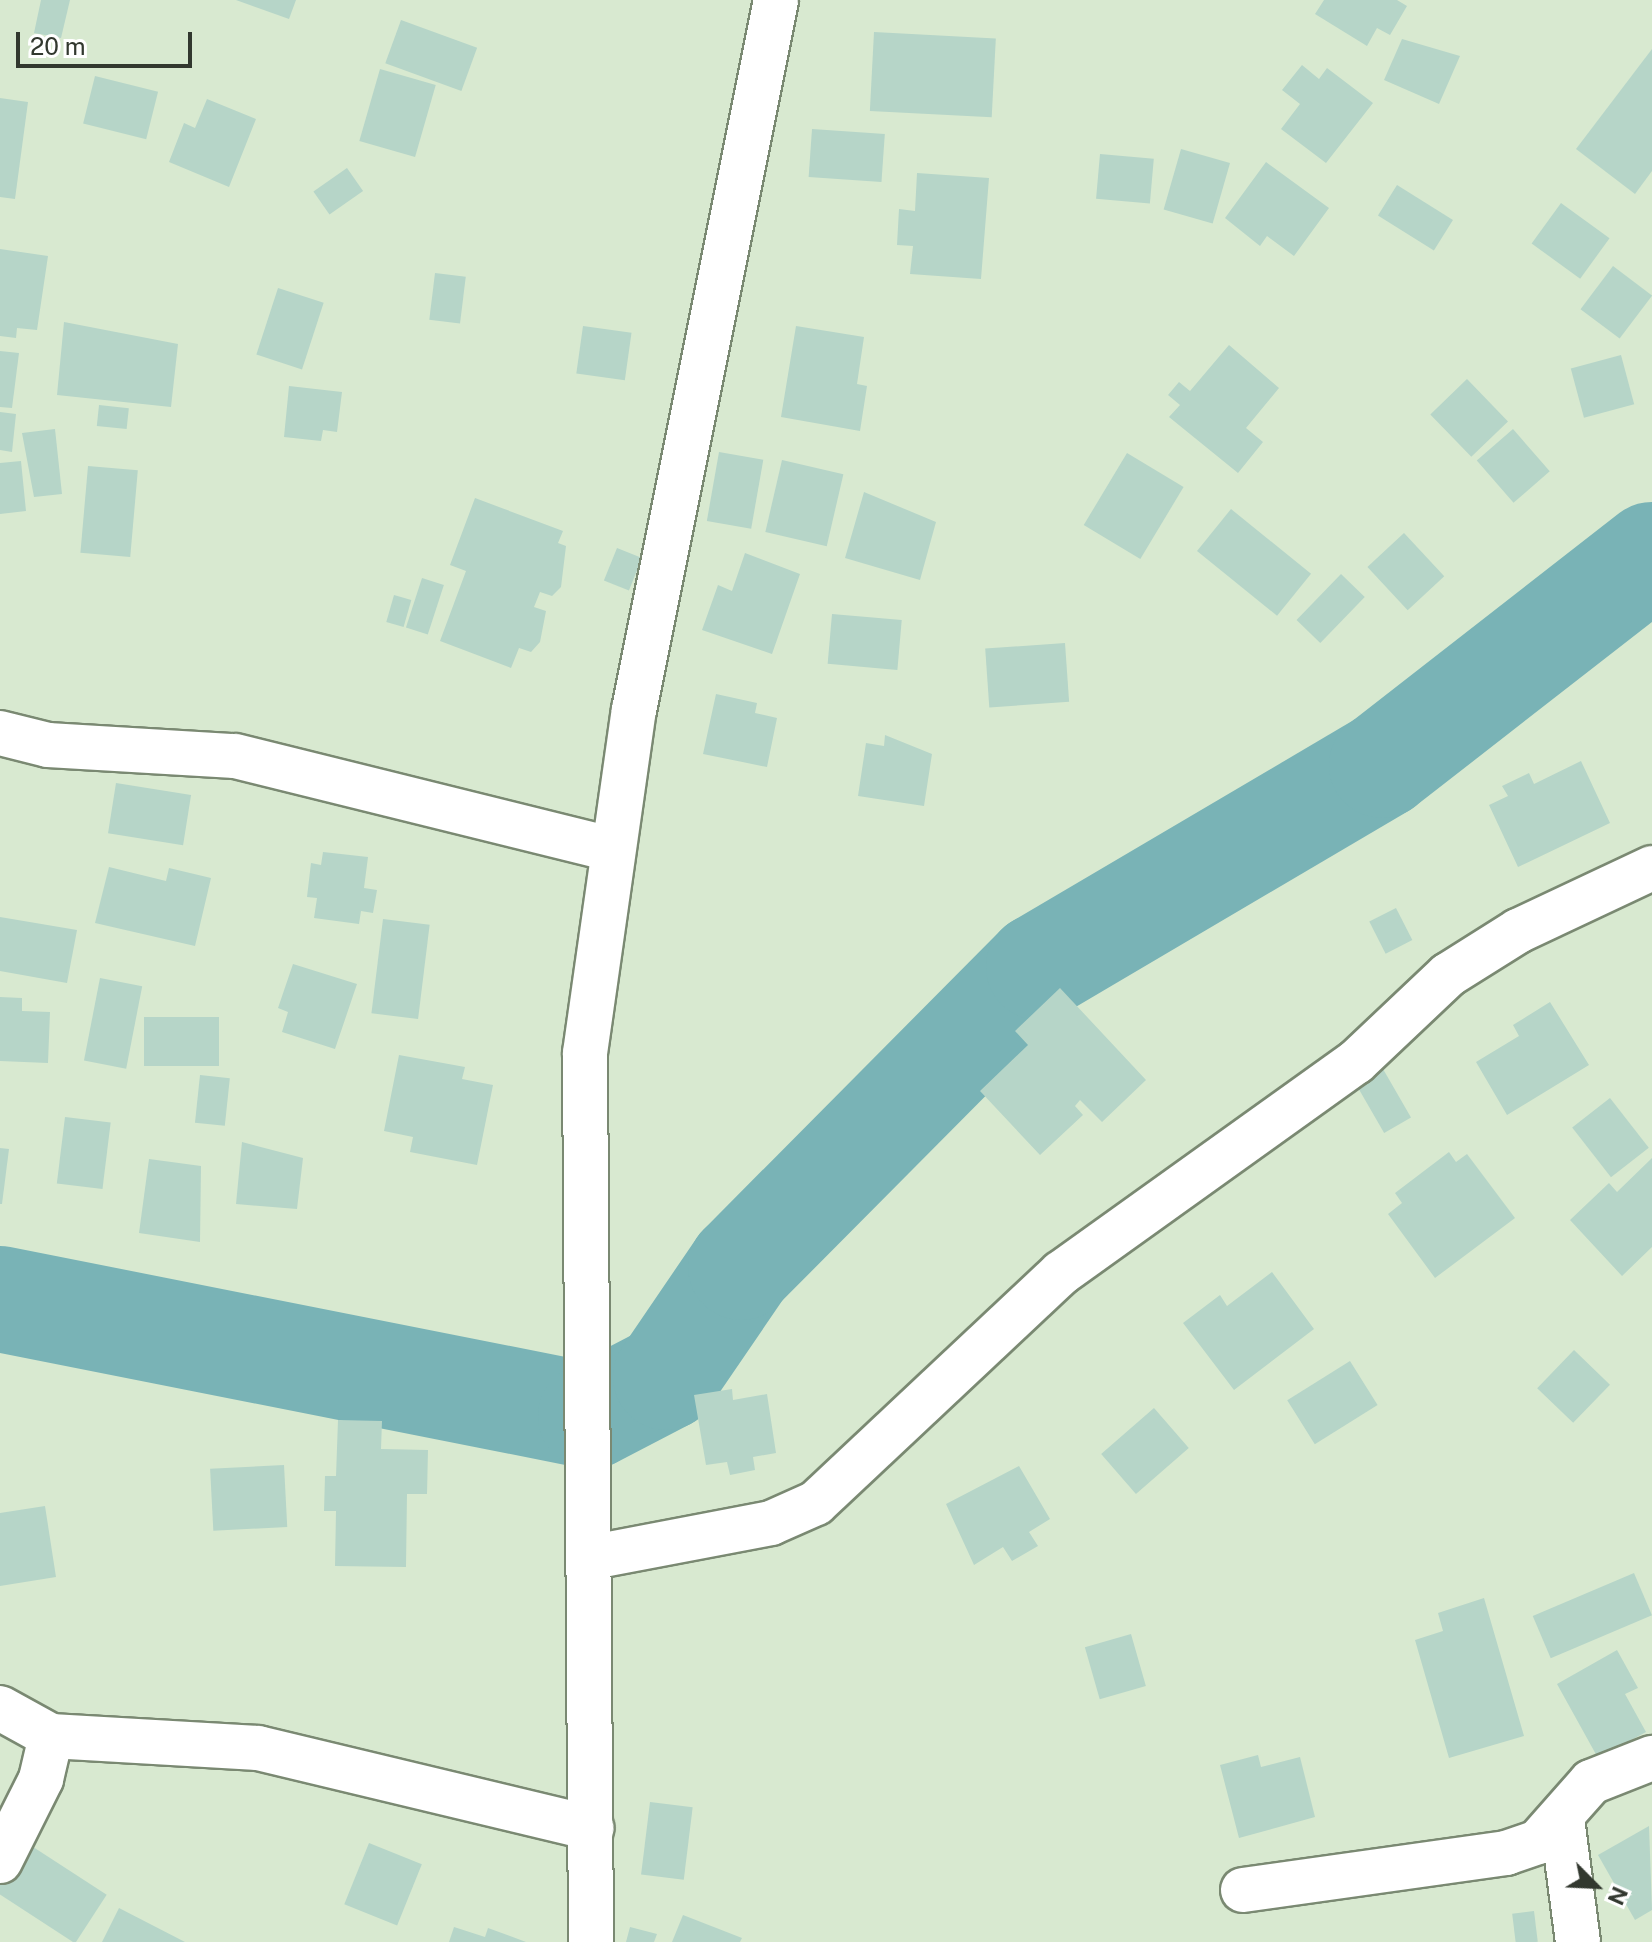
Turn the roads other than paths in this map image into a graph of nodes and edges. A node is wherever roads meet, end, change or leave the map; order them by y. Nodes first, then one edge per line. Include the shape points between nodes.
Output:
1 (776, 0) edge
2 (0, 733) edge
3 (611, 849) junction
4 (1652, 868) edge
5 (593, 1557) junction
6 (0, 1708) edge
7 (51, 1736) junction
8 (1652, 1758) edge
9 (1562, 1819) junction
10 (592, 1828) junction
11 (0, 1861) edge
12 (1243, 1890) dead end
13 (591, 1942) edge
14 (1578, 1942) edge

1 - 3 street
2 - 3 street via 48,745 235,756
3 - 5 street via 583,1121
4 - 5 street via 1518,931 1448,975 1356,1062 1061,1273 816,1503 771,1523
5 - 10 street
6 - 7 street
7 - 10 street via 258,1748
7 - 11 street via 41,1779
8 - 9 street via 1591,1782
9 - 12 street via 1538,1842 1506,1853
9 - 14 street
10 - 13 street

